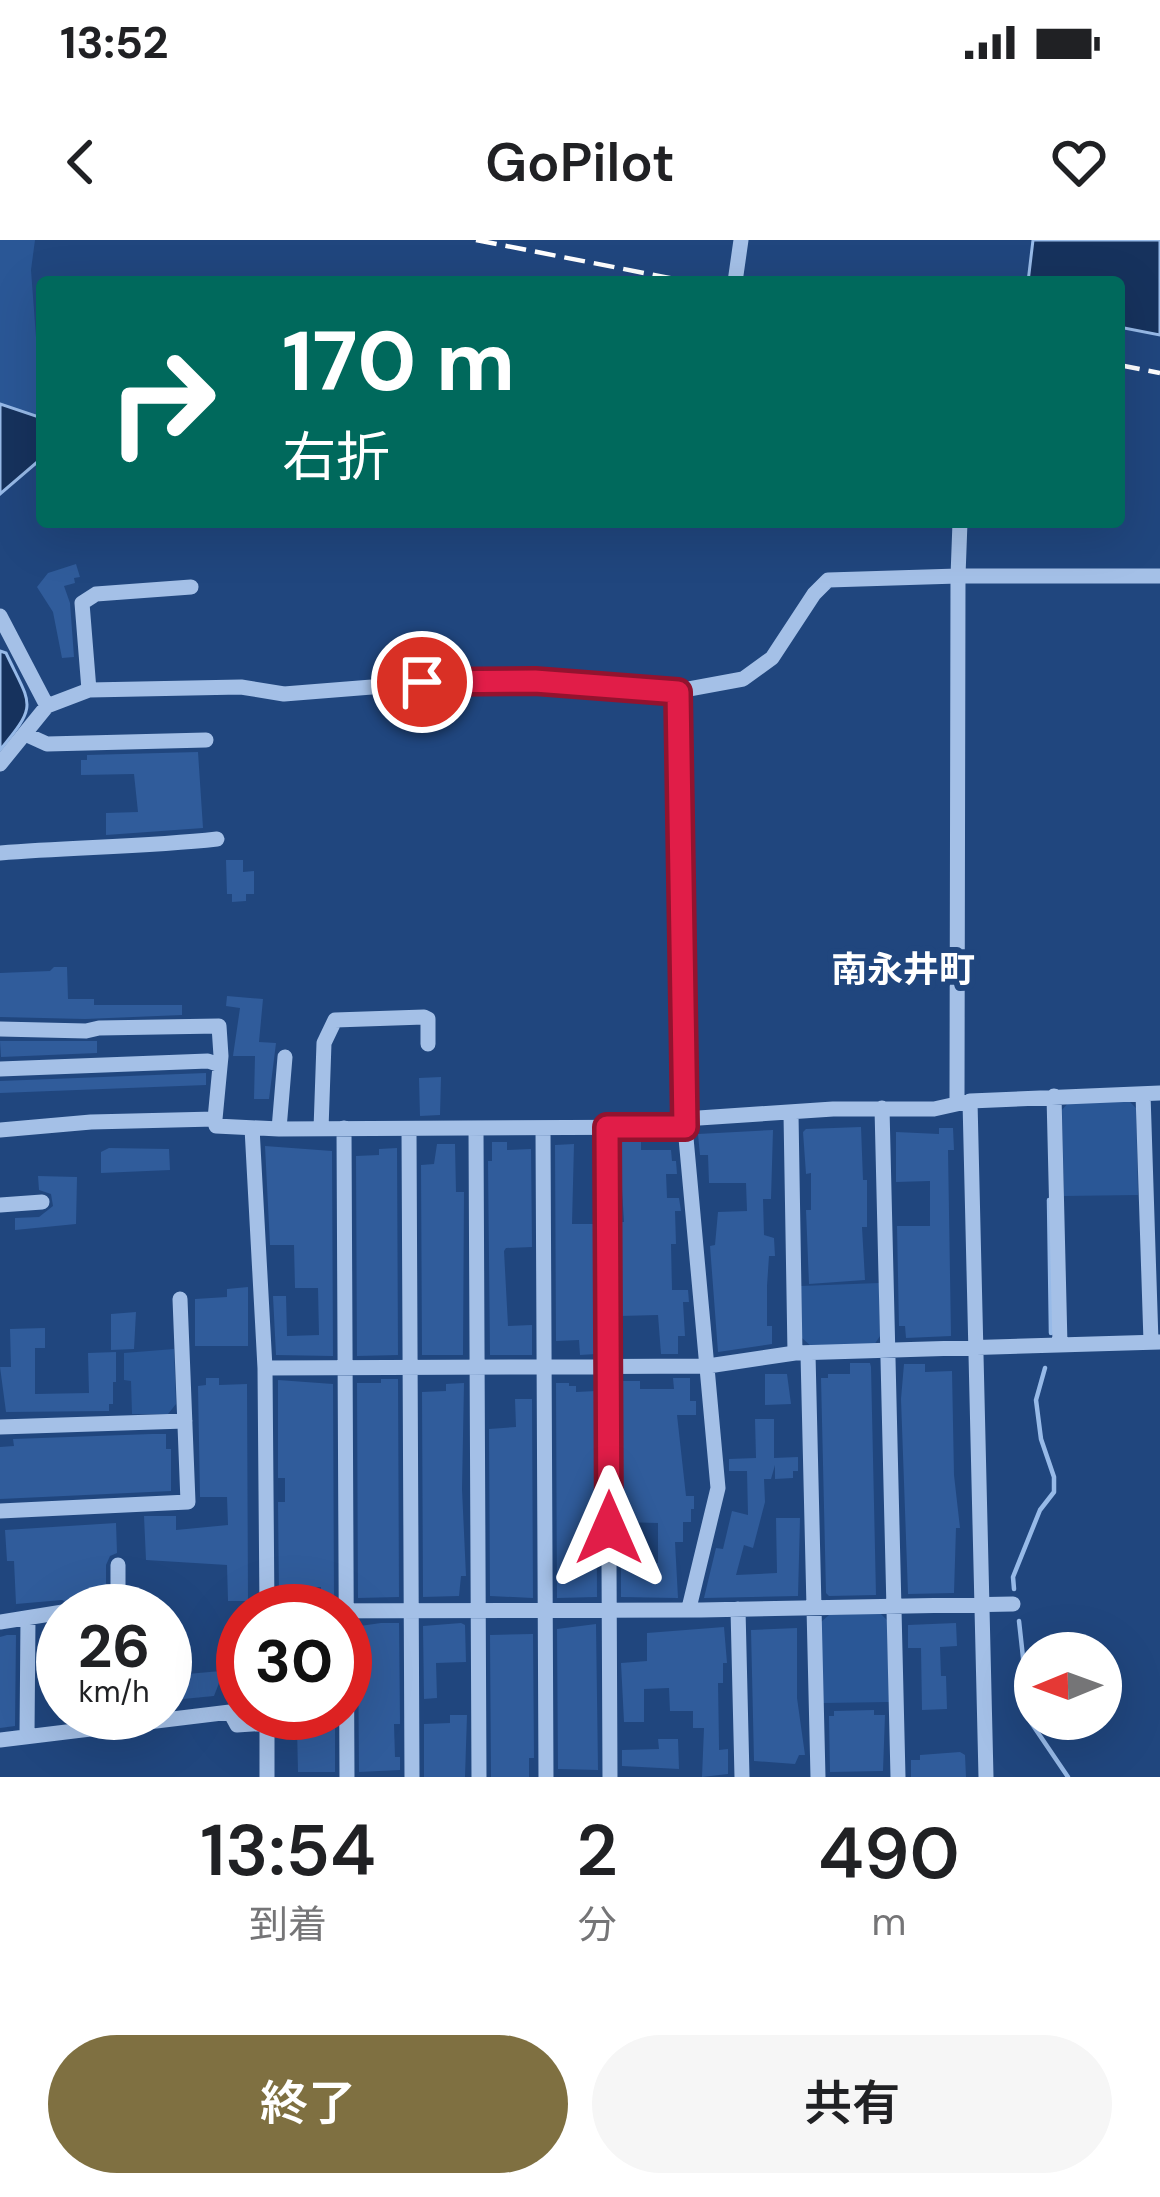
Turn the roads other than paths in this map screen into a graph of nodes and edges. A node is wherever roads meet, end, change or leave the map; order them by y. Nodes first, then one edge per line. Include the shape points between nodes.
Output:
1 (741, 240) edge
2 (736, 276) edge
3 (960, 528) edge
4 (1160, 576) edge
5 (958, 577) junction
6 (191, 587) dead end
7 (0, 616) edge
8 (89, 690) junction
9 (678, 692) junction
10 (47, 706) junction
11 (25, 734) junction
12 (206, 740) dead end
13 (0, 764) edge
14 (217, 839) dead end
15 (0, 853) edge
16 (0, 1028) edge
17 (428, 1044) dead end
18 (284, 1057) dead end
19 (220, 1065) junction
20 (0, 1069) edge
21 (1152, 1094) edge
22 (1054, 1096) junction
23 (963, 1102) junction
24 (882, 1108) junction
25 (791, 1114) junction
26 (215, 1119) junction
27 (684, 1123) junction
28 (607, 1127) junction
29 (252, 1128) junction
30 (344, 1128) junction
31 (542, 1128) junction
32 (279, 1129) junction
33 (321, 1129) junction
34 (409, 1129) junction
35 (476, 1129) junction
36 (0, 1130) edge
37 (42, 1202) dead end
38 (0, 1205) edge
39 (180, 1299) dead end
40 (1156, 1342) edge
41 (1060, 1345) junction
42 (975, 1349) junction
43 (889, 1351) junction
44 (802, 1354) junction
45 (708, 1366) junction
46 (411, 1367) junction
47 (608, 1367) junction
48 (265, 1368) junction
49 (345, 1368) junction
50 (477, 1368) junction
51 (544, 1368) junction
52 (185, 1421) junction
53 (0, 1426) edge
54 (0, 1511) edge
55 (118, 1565) dead end
56 (118, 1584) edge
57 (267, 1584) edge
58 (347, 1584) edge
59 (1013, 1604) dead end
60 (981, 1605) junction
61 (894, 1606) junction
62 (688, 1608) junction
63 (814, 1608) junction
64 (545, 1609) junction
65 (609, 1609) junction
66 (372, 1610) edge
67 (411, 1610) junction
68 (478, 1610) junction
69 (738, 1610) junction
70 (36, 1617) edge
71 (28, 1618) junction
72 (0, 1622) edge
73 (216, 1714) edge
74 (27, 1735) junction
75 (0, 1740) edge
76 (267, 1740) edge
77 (347, 1740) edge
78 (267, 1777) edge
79 (347, 1777) edge
80 (412, 1777) edge
81 (479, 1777) edge
82 (546, 1777) edge
83 (610, 1777) edge
84 (742, 1777) edge
85 (818, 1777) edge
86 (898, 1777) edge
87 (986, 1777) edge

1 - 2 street
3 - 5 street
4 - 5 street
5 - 9 street via 829,580 758,669
5 - 23 street via 954,1059
6 - 8 street via 96,594 82,603
7 - 10 street
8 - 9 street via 241,687 284,694 535,681
8 - 10 street
9 - 27 street
10 - 11 street
11 - 12 street via 47,744
11 - 13 street
14 - 15 street
16 - 19 street via 219,1026
17 - 33 street via 424,1017 335,1020 324,1043
18 - 32 street
19 - 20 street
19 - 26 street
21 - 22 street
21 - 40 street
22 - 23 street
22 - 41 street
23 - 24 street
23 - 42 street
24 - 25 street
24 - 43 street
25 - 27 street
25 - 44 street
26 - 29 street via 216,1126
26 - 36 street
27 - 28 street
27 - 45 street
28 - 31 street
28 - 47 street
29 - 32 street
29 - 48 street
30 - 33 street
30 - 34 street
30 - 49 street
31 - 35 street
31 - 51 street
32 - 33 street
34 - 35 street
34 - 46 street
35 - 50 street
37 - 38 street
39 - 52 street
40 - 41 street
41 - 42 street
42 - 43 street
42 - 60 street
43 - 44 street
43 - 61 street
44 - 45 street
44 - 63 street
45 - 47 street
45 - 62 street via 718,1489
46 - 49 street
46 - 50 street
46 - 67 street
47 - 51 street
47 - 65 street
48 - 49 street
48 - 57 street
49 - 58 street
50 - 51 street
50 - 68 street
51 - 64 street
52 - 53 street
52 - 54 street via 188,1502
55 - 56 street
59 - 60 street
60 - 61 street
60 - 87 street
61 - 63 street
61 - 86 street
62 - 65 street
62 - 69 street
63 - 69 street
63 - 85 street
64 - 65 street
64 - 68 street
64 - 82 street
65 - 83 street
66 - 67 street
67 - 68 street
67 - 80 street
68 - 81 street
69 - 84 street
70 - 71 street
71 - 72 street
71 - 74 street
73 - 74 street
74 - 75 street
76 - 78 street
77 - 79 street

